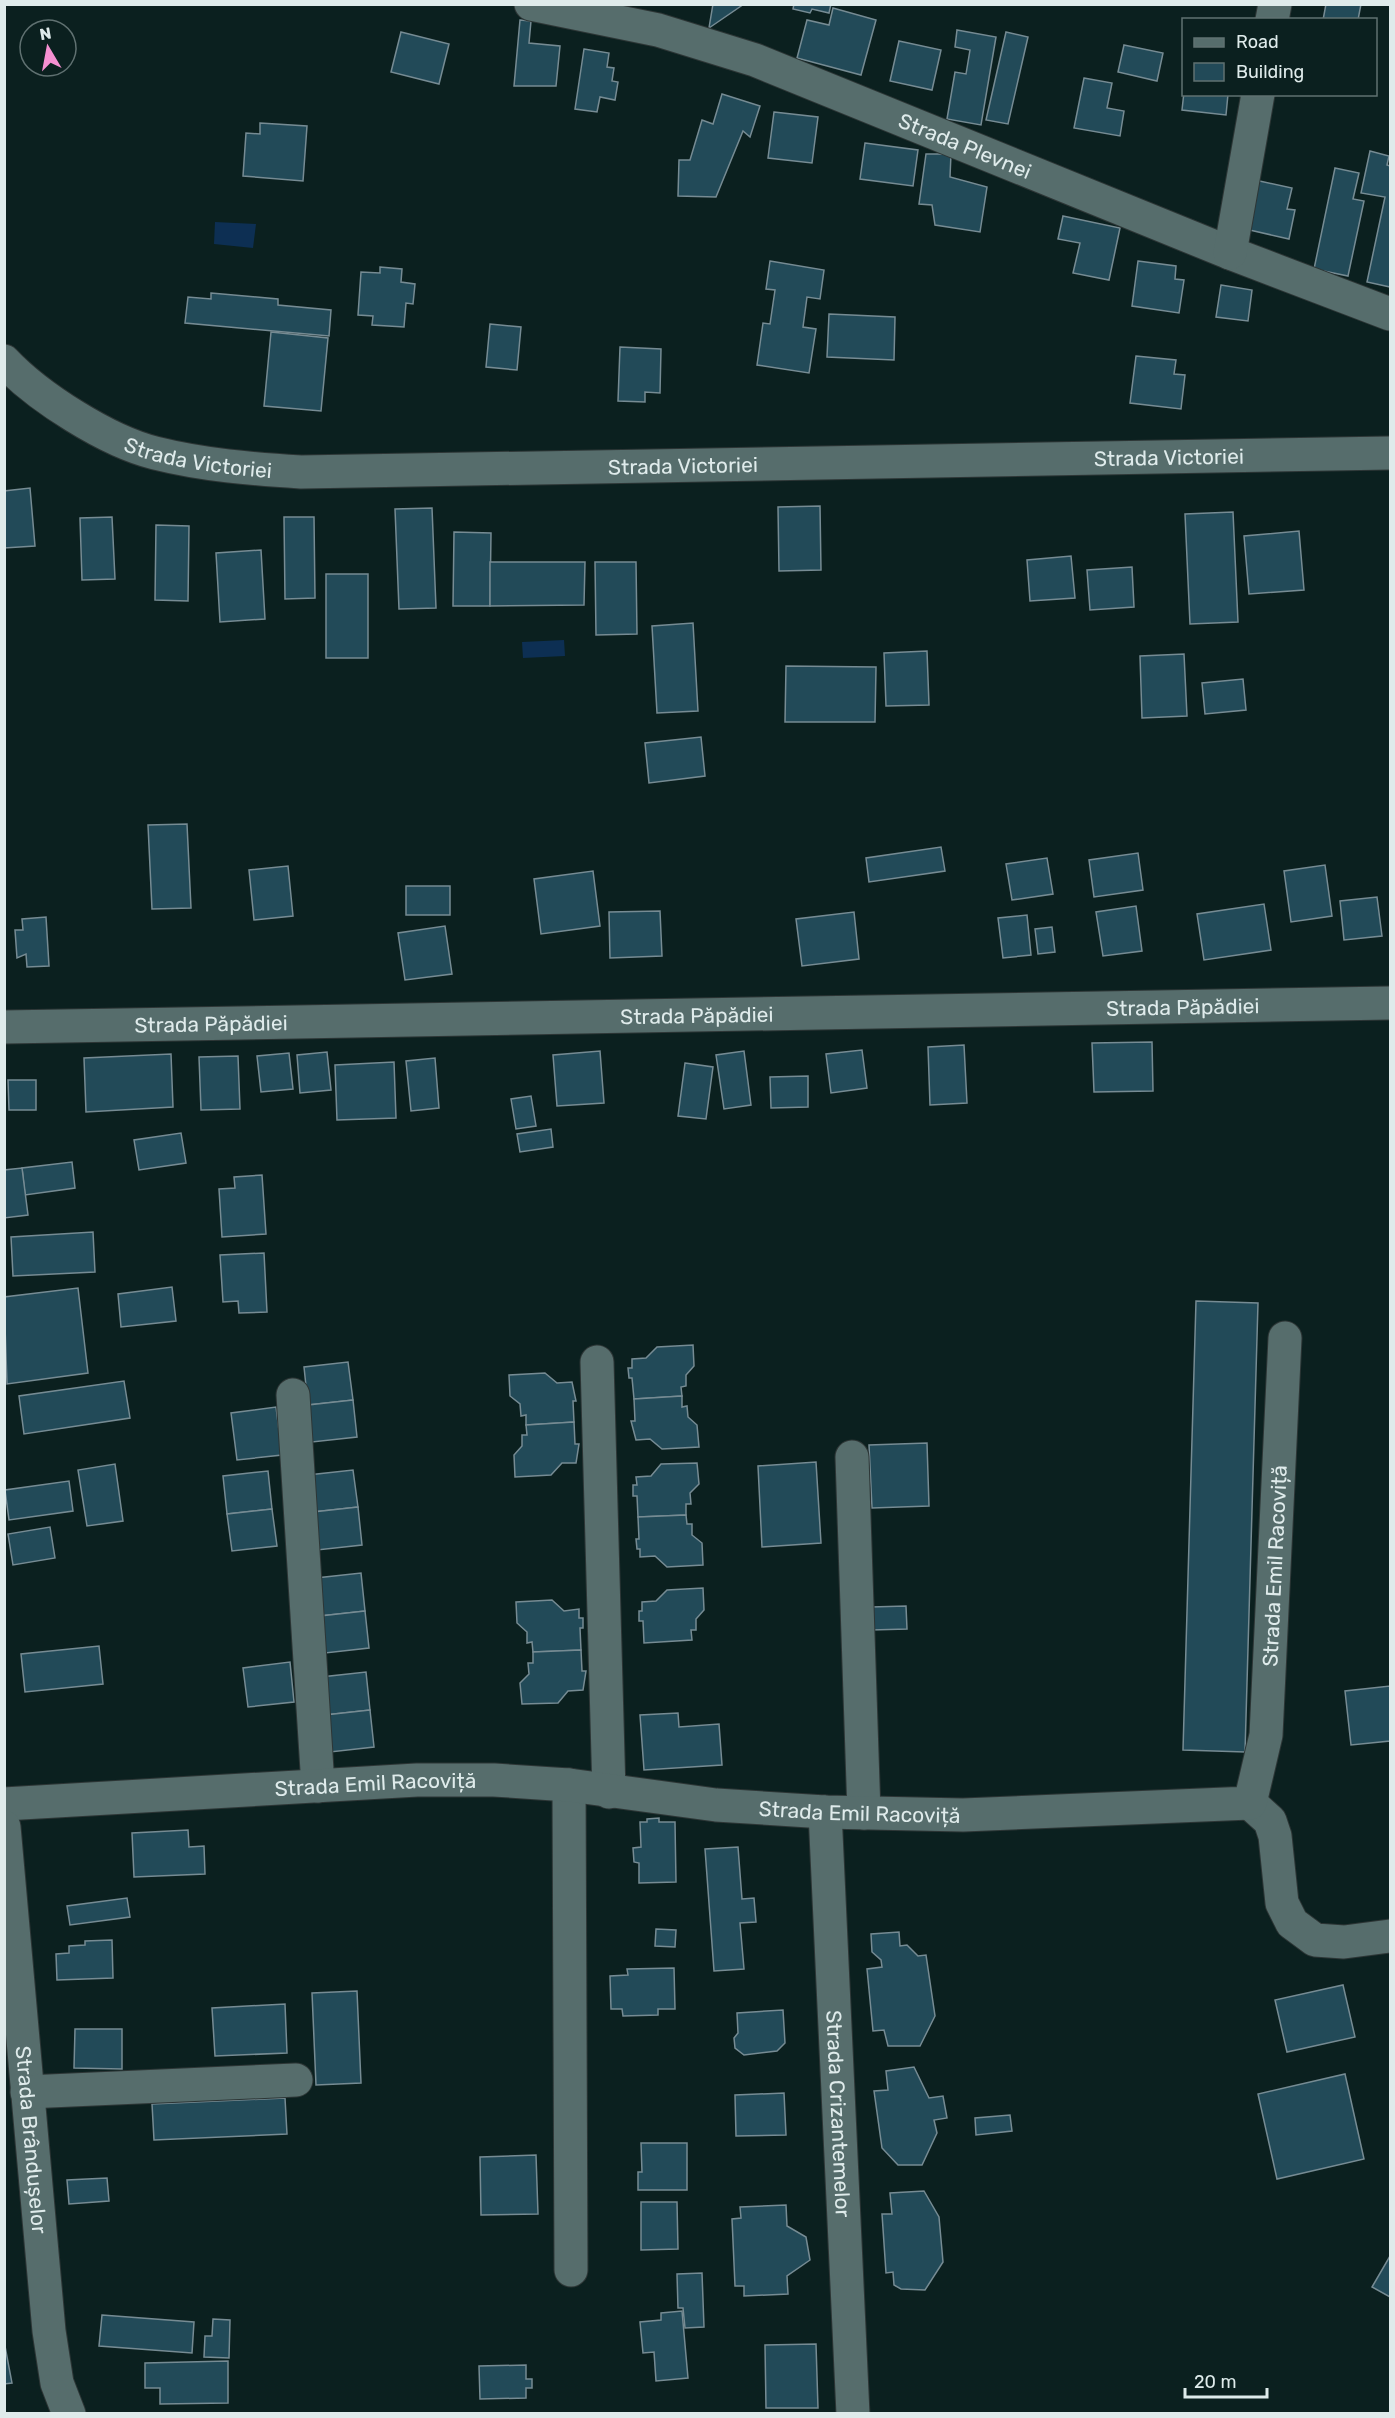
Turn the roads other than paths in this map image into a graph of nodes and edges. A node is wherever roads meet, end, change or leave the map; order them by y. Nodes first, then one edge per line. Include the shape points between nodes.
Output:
1 (531, 4) edge
2 (1258, 96) edge
3 (1230, 253) junction
4 (1390, 314) edge
5 (4, 361) edge
6 (1390, 453) edge
7 (1390, 1003) edge
8 (4, 1027) edge
9 (1285, 1338) dead end
10 (597, 1362) dead end
11 (293, 1395) dead end
12 (852, 1457) dead end
13 (569, 1785) junction
14 (318, 1786) junction
15 (609, 1792) junction
16 (1250, 1803) junction
17 (4, 1804) edge
18 (825, 1812) junction
19 (864, 1814) junction
20 (4, 1827) edge
21 (8, 1921) edge
22 (1390, 1936) edge
23 (296, 2080) dead end
24 (27, 2092) junction
25 (571, 2270) dead end
26 (69, 2414) edge
27 (853, 2414) edge

1 - 3 street, Strada Plevnei via 658,30 755,60
2 - 3 street
3 - 4 street, Strada Plevnei
5 - 6 street, Strada Victoriei via 56,405 153,453 230,467 301,472
7 - 8 street, Strada Păpădiei
9 - 16 street, Strada Emil Racoviță via 1266,1735
10 - 15 street
11 - 14 street
12 - 19 street
13 - 14 street, Strada Emil Racoviță via 494,1779
13 - 15 street, Strada Emil Racoviță
13 - 25 street
14 - 17 street, Strada Emil Racoviță
15 - 18 street, Strada Emil Racoviță via 716,1805
16 - 19 street, Strada Emil Racoviță via 963,1815
16 - 22 street via 1270,1821 1282,1903 1292,1923 1316,1940 1344,1942
18 - 19 street, Strada Emil Racoviță
18 - 27 street, Strada Crizantemelor
20 - 21 street, Strada Brândușelor
21 - 24 street, Strada Brândușelor
23 - 24 street
24 - 26 street, Strada Brândușelor via 49,2331 57,2383

